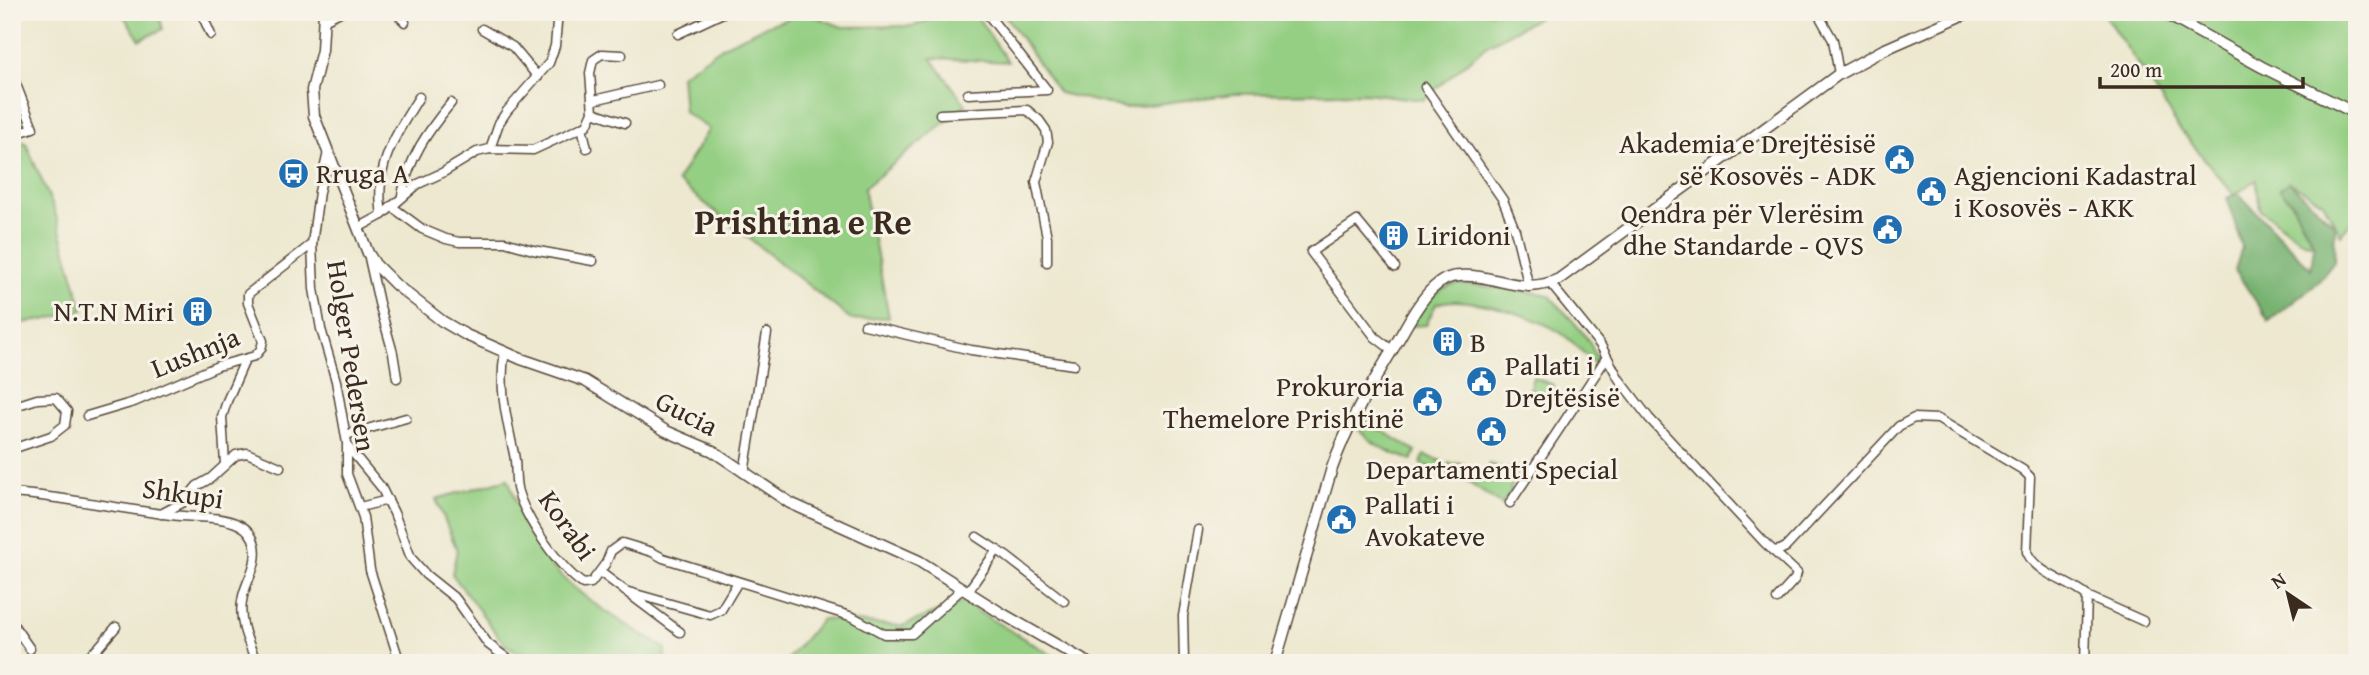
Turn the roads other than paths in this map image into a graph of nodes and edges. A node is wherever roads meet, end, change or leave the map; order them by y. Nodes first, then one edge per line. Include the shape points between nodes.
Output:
1 (201, 12) edge
2 (340, 12) edge
3 (395, 12) edge
4 (558, 12) edge
5 (725, 12) edge
6 (986, 12) edge
7 (1818, 12) edge
8 (1970, 12) edge
9 (2162, 12) edge
10 (324, 16) edge
11 (405, 22) dead end
12 (482, 29) dead end
13 (678, 34) dead end
14 (211, 35) dead end
15 (622, 55) dead end
16 (12, 74) edge
17 (1839, 74) junction
18 (538, 77) junction
19 (659, 85) dead end
20 (1425, 86) dead end
21 (968, 94) dead end
22 (419, 97) dead end
23 (594, 100) junction
24 (451, 103) dead end
25 (593, 112) junction
26 (940, 114) dead end
27 (2357, 114) edge
28 (625, 123) dead end
29 (582, 127) junction
30 (12, 135) edge
31 (587, 148) dead end
32 (490, 149) junction
33 (328, 152) junction
34 (402, 196) junction
35 (391, 206) junction
36 (382, 215) junction
37 (358, 228) junction
38 (312, 244) junction
39 (368, 253) junction
40 (593, 261) dead end
41 (1046, 262) dead end
42 (1395, 267) dead end
43 (1550, 284) junction
44 (1529, 286) junction
45 (865, 325) dead end
46 (767, 333) dead end
47 (1392, 350) junction
48 (505, 352) junction
49 (1607, 357) junction
50 (245, 360) junction
51 (1074, 365) dead end
52 (397, 378) dead end
53 (12, 407) edge
54 (87, 416) dead end
55 (406, 418) dead end
56 (346, 435) junction
57 (348, 447) junction
58 (12, 449) edge
59 (225, 464) junction
60 (280, 467) dead end
61 (744, 472) junction
62 (12, 493) edge
63 (388, 500) junction
64 (1510, 503) dead end
65 (360, 507) junction
66 (161, 514) junction
67 (1198, 530) dead end
68 (976, 537) dead end
69 (997, 550) junction
70 (1773, 551) junction
71 (600, 572) junction
72 (738, 582) junction
73 (965, 589) junction
74 (625, 591) junction
75 (2087, 596) junction
76 (1777, 598) dead end
77 (1064, 601) dead end
78 (2143, 621) dead end
79 (12, 623) edge
80 (116, 627) dead end
81 (680, 632) dead end
82 (30, 649) dead end
83 (80, 663) edge
84 (257, 663) edge
85 (400, 663) edge
86 (513, 663) edge
87 (1088, 663) edge
88 (1184, 663) edge
89 (1275, 663) edge
90 (2085, 663) edge

1 - 14 street
2 - 10 street
3 - 11 street
4 - 18 street via 553,55
5 - 13 street
6 - 21 street via 1047,90
7 - 17 street via 1833,40
8 - 17 street
9 - 27 street
10 - 33 street via 312,90 314,116
12 - 18 street via 513,47
15 - 23 street via 602,54 593,60
16 - 30 street via 33,128
17 - 43 street
18 - 32 street via 499,123
19 - 23 street
20 - 44 street via 1503,200 1516,230
22 - 36 street via 384,160
23 - 25 street
24 - 34 street via 414,154
25 - 28 street
25 - 29 street
26 - 41 street via 1027,110 1039,120 1048,142 1036,182 1047,237
29 - 31 street
29 - 32 street via 533,150
32 - 34 street
33 - 37 street, Gucia
33 - 38 street, Holger Pedersen
34 - 35 street
35 - 36 street
35 - 40 street via 422,229 446,239 505,242
36 - 37 street
37 - 39 street, Gucia
38 - 50 street, Lushnja via 250,291 248,303 262,345 255,356
38 - 56 street, Holger Pedersen via 321,329
39 - 48 street, Gucia via 425,309
39 - 52 street
42 - 47 street via 1357,221 1311,252 1375,337
43 - 44 street
43 - 49 street
44 - 47 street via 1467,276 1444,280 1424,299
45 - 51 street via 971,350
46 - 61 street
47 - 89 street via 1337,452
48 - 61 street, Gucia via 586,382
48 - 71 street, Korabi via 506,422 521,498 545,541 580,581 591,583
49 - 64 street
49 - 70 street via 1649,418
50 - 54 street, Lushnja
50 - 59 street via 222,417
53 - 58 street via 56,398 67,411 65,425 51,436
55 - 56 street
56 - 57 street, Holger Pedersen
57 - 63 street
57 - 65 street, Holger Pedersen via 347,474
59 - 60 street via 247,453
59 - 66 street via 184,502
61 - 73 street, Gucia via 798,507 919,561
62 - 66 street, Shkupi
63 - 65 street
63 - 86 street via 411,558 456,599 488,644
65 - 85 street, Holger Pedersen via 370,570
66 - 84 street, Shkupi via 232,522 251,534 256,560 241,613
67 - 88 street via 1183,616
68 - 69 street
69 - 73 street
69 - 77 street
70 - 75 street via 1786,547 1899,426 1914,418 1932,418 2028,474 2028,555 2038,567
70 - 76 street via 1797,573
71 - 72 street, Korabi via 611,551 622,543
71 - 74 street
72 - 73 street via 853,617 884,634 905,636 918,631
72 - 74 street via 721,610 710,615
73 - 87 street, Gucia
74 - 81 street
75 - 78 street
75 - 90 street
79 - 82 street
80 - 83 street

